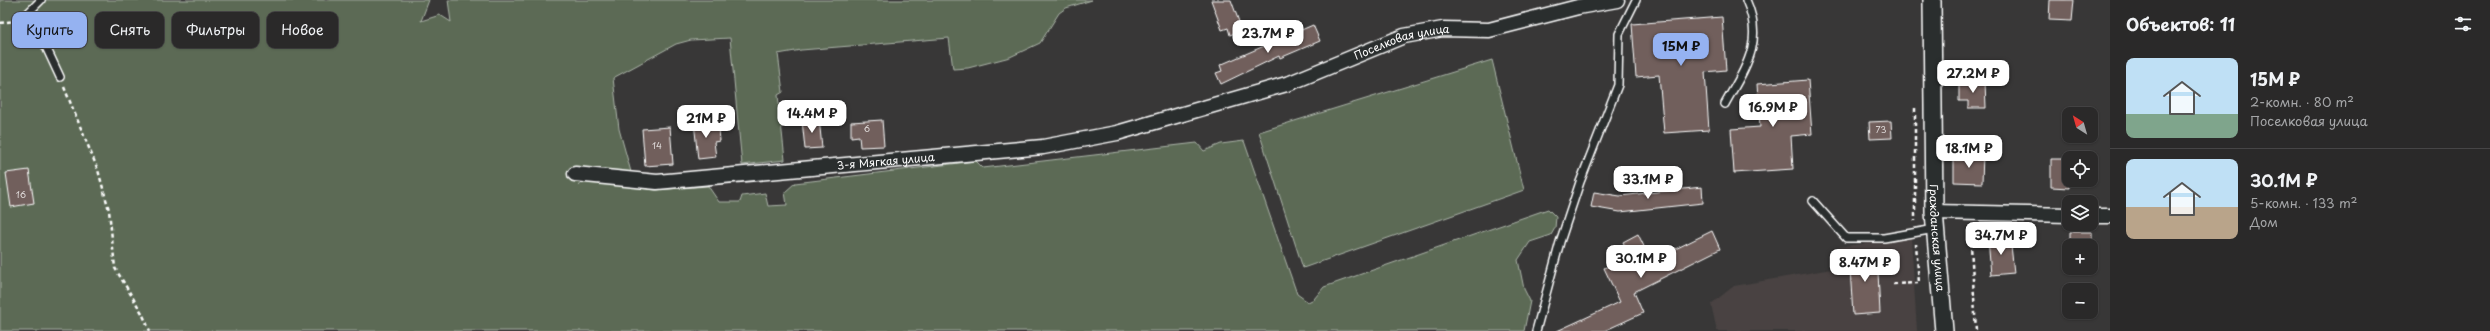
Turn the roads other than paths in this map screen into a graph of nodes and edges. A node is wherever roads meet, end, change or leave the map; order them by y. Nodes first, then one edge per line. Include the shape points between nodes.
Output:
1 (41, 0) edge
2 (1618, 0) edge
3 (1636, 0) edge
4 (1746, 0) edge
5 (1932, 0) edge
6 (1574, 3) edge
7 (60, 77) road end
8 (1725, 104) dead end
9 (1193, 111) joint
10 (575, 174) dead end
11 (1813, 201) dead end
12 (1934, 212) junction
13 (2062, 215) edge
14 (2098, 216) edge
15 (2110, 216) edge
16 (1936, 229) junction
17 (1536, 331) edge
18 (1944, 331) edge

1 - 7 lane via 24,17 40,34
2 - 6 street, Поселковая улица
3 - 17 lane via 1619,34 1618,85 1580,182 1560,242
4 - 8 lane via 1752,18 1754,47
5 - 12 street, Гражданская улица
6 - 9 street, Поселковая улица via 1489,30 1443,29 1404,36 1290,83
9 - 10 street, 3-я Мягкая улица via 1117,133 1043,147 937,158 657,182
11 - 16 lane via 1846,238 1884,238
12 - 13 street
12 - 16 street, Гражданская улица
14 - 15 street
16 - 18 street, Гражданская улица

